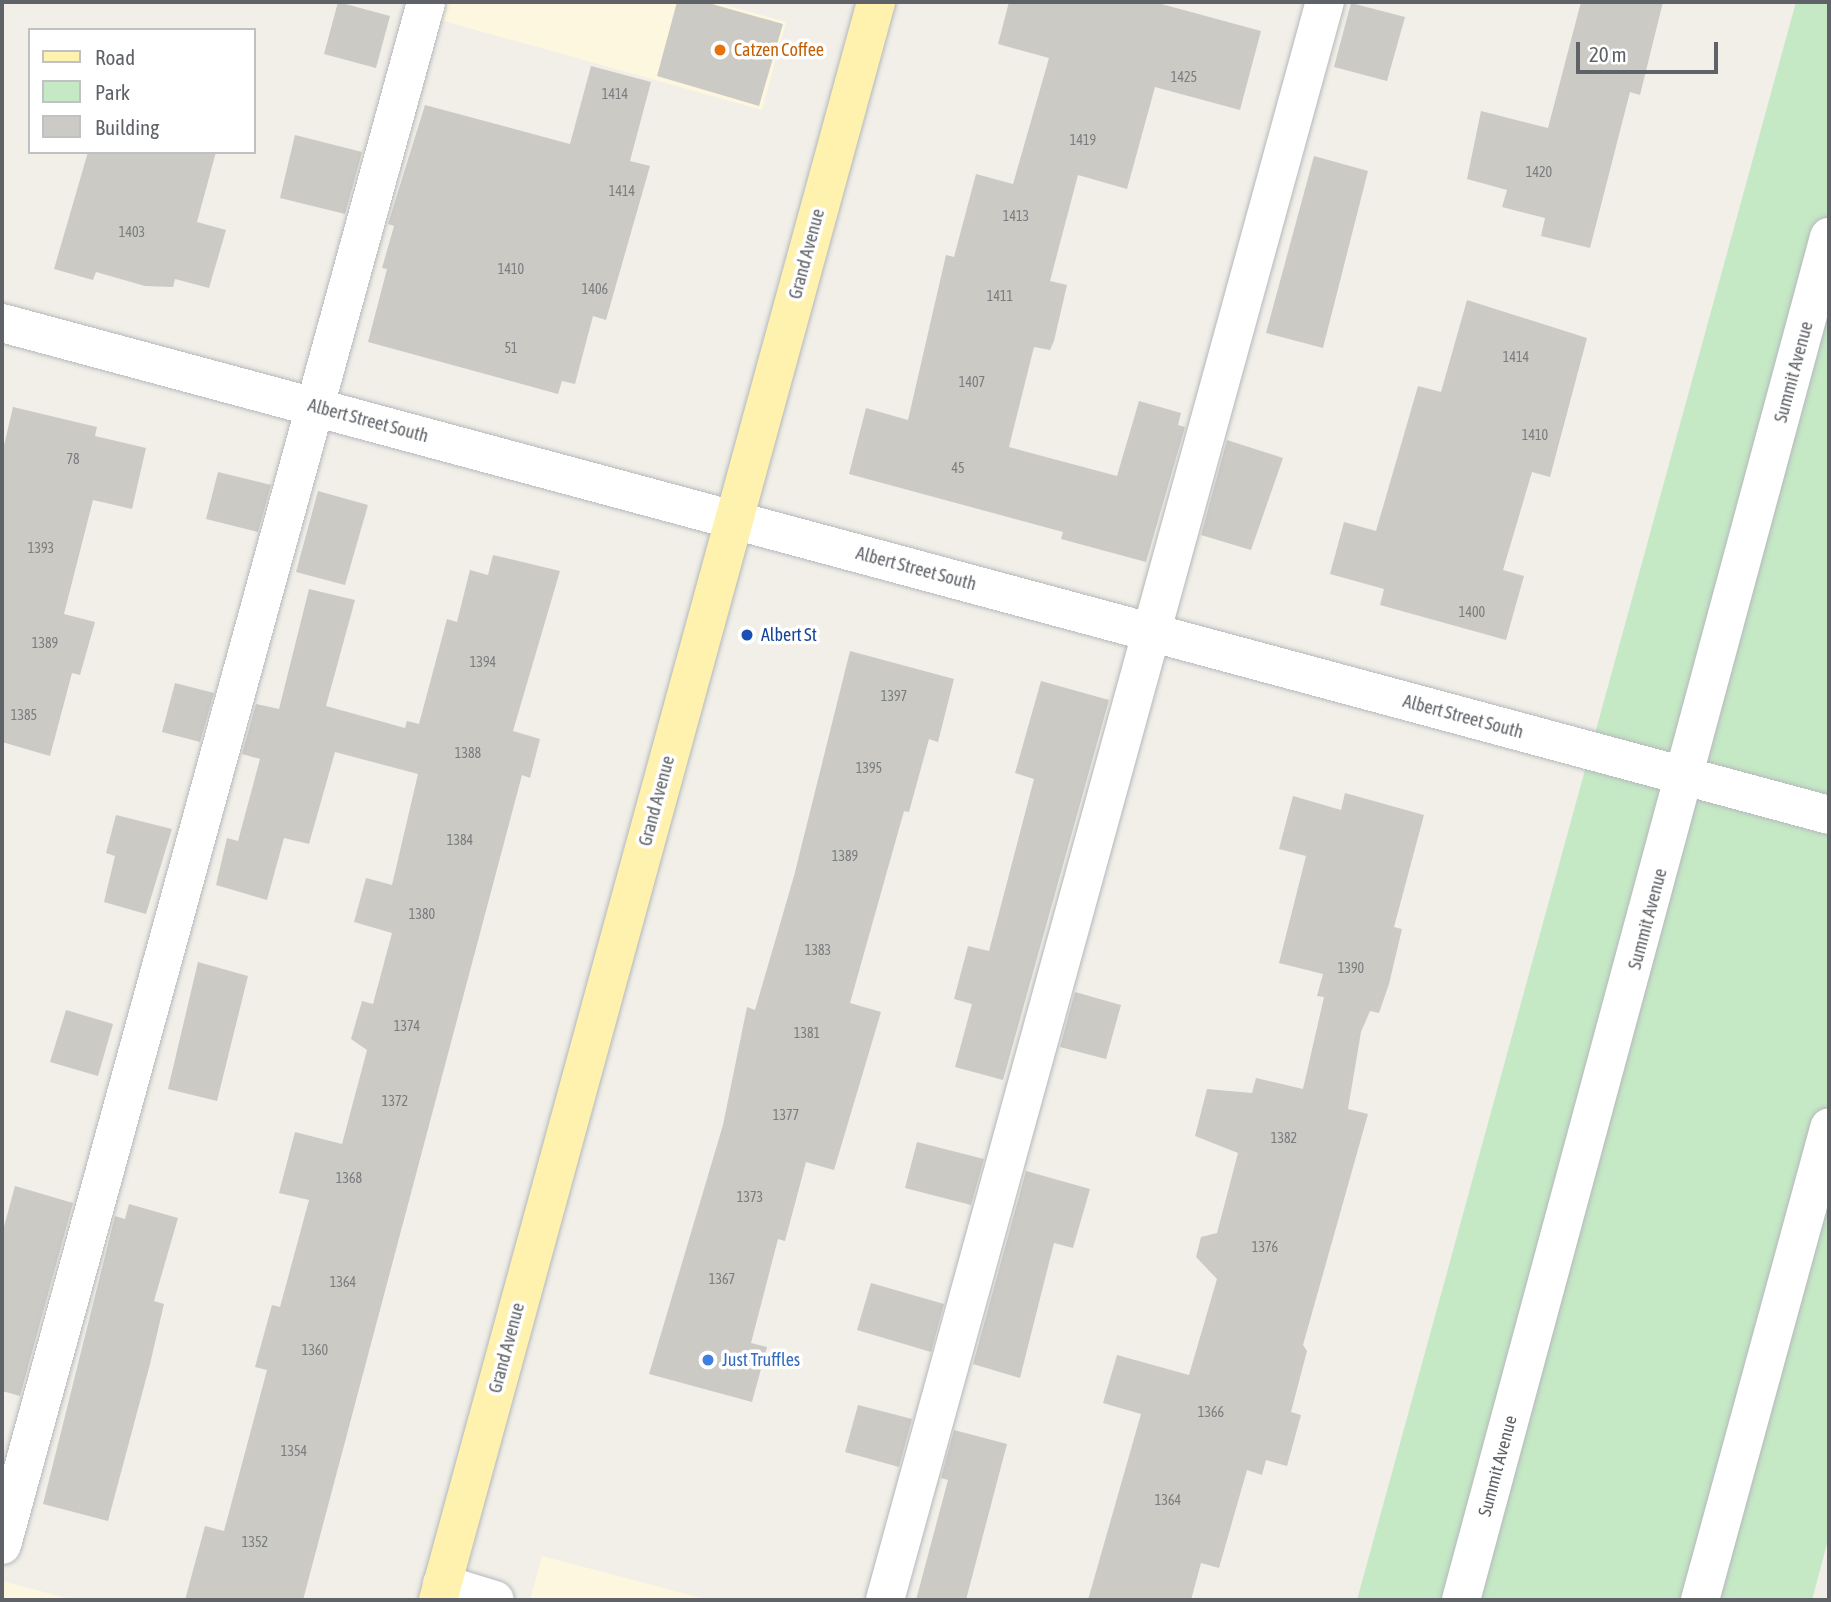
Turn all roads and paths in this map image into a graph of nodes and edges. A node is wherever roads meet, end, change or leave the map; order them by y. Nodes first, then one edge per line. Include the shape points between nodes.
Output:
1 (426, 2) edge
2 (876, 2) edge
3 (1325, 2) edge
4 (1829, 237) edge
5 (2, 323) edge
6 (315, 407) junction
7 (733, 520) junction
8 (1150, 632) junction
9 (1688, 777) junction
10 (1829, 815) edge
11 (1829, 1127) edge
12 (2, 1545) edge
13 (440, 1592) edge
14 (495, 1600) edge
15 (885, 1600) edge
16 (1461, 1600) edge
17 (1700, 1600) edge

1 - 6 street
2 - 7 main road, Grand Avenue
3 - 8 street
4 - 9 street, Summit Avenue
5 - 6 street, Albert Street South
6 - 7 street, Albert Street South
6 - 12 street
7 - 8 street, Albert Street South
7 - 13 main road, Grand Avenue
8 - 9 street, Albert Street South
8 - 15 street
9 - 10 street, Albert Street South
9 - 16 street, Summit Avenue
11 - 17 street
13 - 14 street

